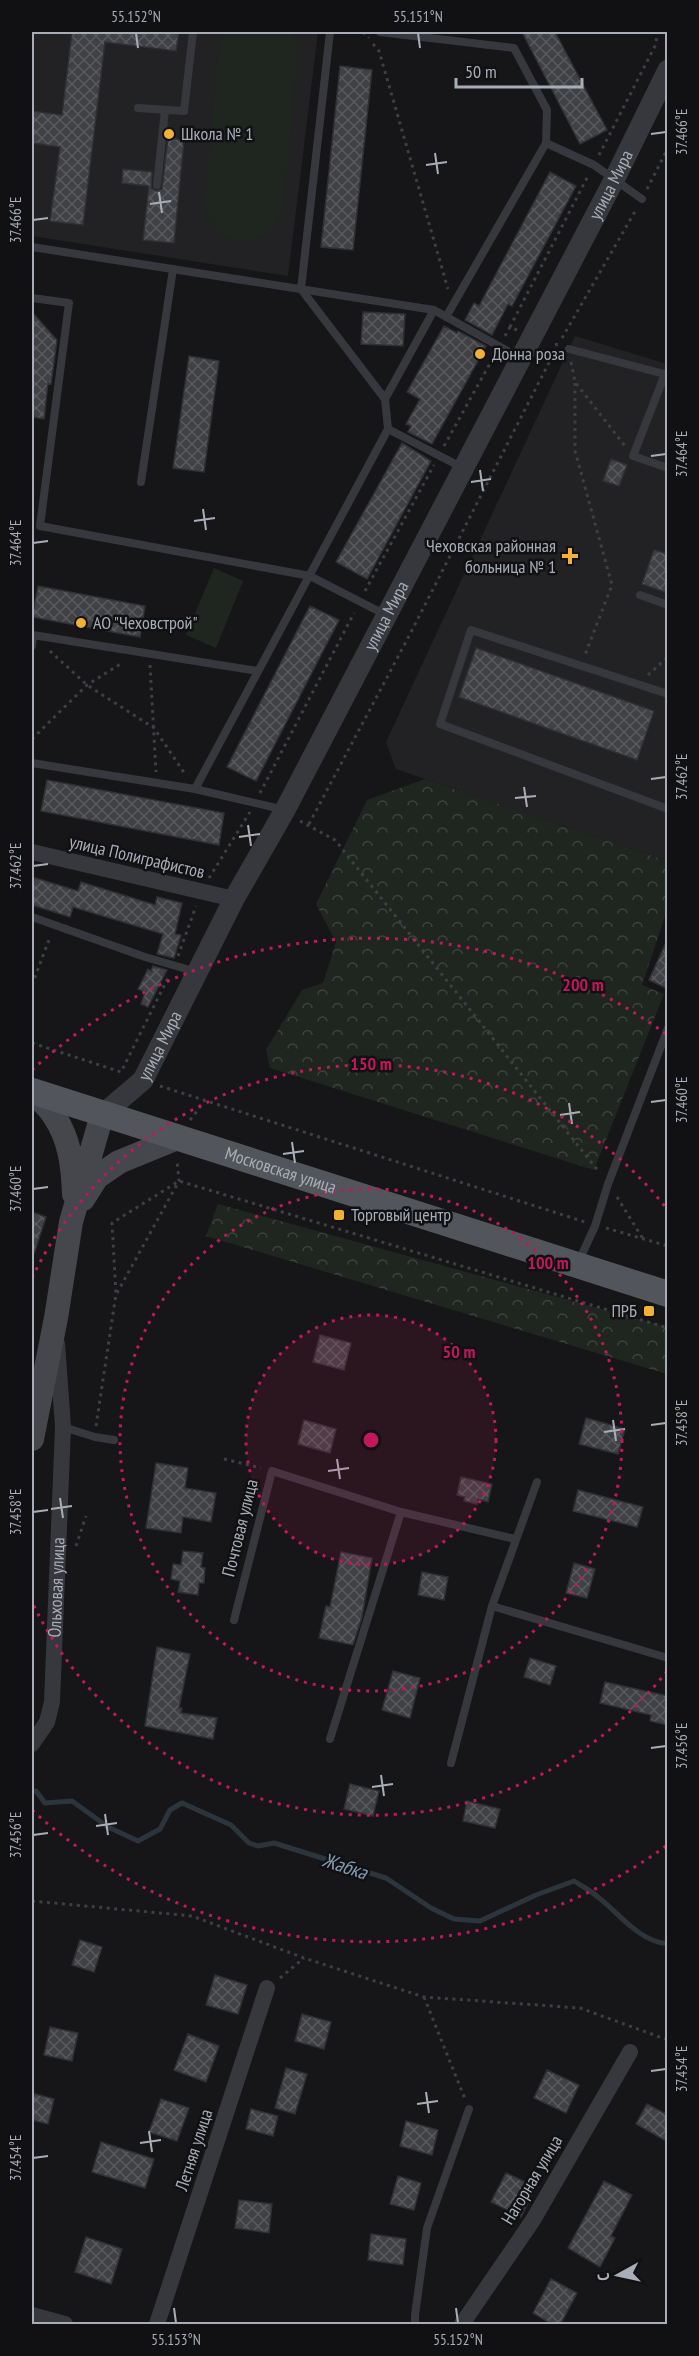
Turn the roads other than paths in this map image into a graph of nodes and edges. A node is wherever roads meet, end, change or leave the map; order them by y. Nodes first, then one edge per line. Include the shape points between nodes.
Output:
1 (193, 32) edge
2 (330, 32) edge
3 (380, 32) edge
4 (668, 70) edge
5 (138, 108) dead end
6 (165, 110) junction
7 (546, 143) junction
8 (614, 180) junction
9 (157, 185) dead end
10 (642, 199) road end
11 (32, 247) edge
12 (173, 269) junction
13 (301, 289) junction
14 (32, 298) edge
15 (434, 310) junction
16 (446, 317) junction
17 (569, 349) road end
18 (520, 358) junction
19 (666, 374) edge
20 (385, 399) junction
21 (388, 429) junction
22 (463, 468) junction
23 (668, 468) edge
24 (141, 482) dead end
25 (36, 525) edge
26 (310, 576) junction
27 (640, 595) dead end
28 (668, 605) edge
29 (386, 615) junction
30 (32, 634) edge
31 (32, 646) edge
32 (258, 671) junction
33 (668, 694) edge
34 (32, 763) edge
35 (195, 789) junction
36 (668, 808) edge
37 (285, 810) junction
38 (32, 852) edge
39 (234, 899) junction
40 (32, 916) edge
41 (197, 972) junction
42 (668, 1028) edge
43 (32, 1091) edge
44 (102, 1115) junction
45 (175, 1139) junction
46 (75, 1210) junction
47 (577, 1265) junction
48 (668, 1294) edge
49 (56, 1318) junction
50 (32, 1393) edge
51 (63, 1427) junction
52 (32, 1439) edge
53 (114, 1440) dead end
54 (537, 1482) dead end
55 (401, 1512) junction
56 (515, 1539) junction
57 (492, 1606) junction
58 (234, 1620) dead end
59 (668, 1658) edge
60 (330, 1739) dead end
61 (32, 1743) edge
62 (451, 1763) dead end
63 (267, 1989) road end
64 (630, 2052) dead end
65 (469, 2109) road end
66 (32, 2315) edge
67 (59, 2319) edge
68 (158, 2325) edge
69 (415, 2325) edge
70 (462, 2325) edge

1 - 6 lane via 184,111
2 - 13 lane
3 - 7 lane via 514,48 547,110
4 - 8 street, улица Мира
5 - 6 lane
6 - 9 lane
7 - 8 lane via 594,165
7 - 16 lane
8 - 10 lane
8 - 18 street, улица Мира
11 - 12 lane
12 - 13 lane
12 - 24 lane
13 - 15 lane
13 - 20 lane
14 - 25 lane via 69,303
15 - 16 lane
15 - 20 lane
16 - 18 lane
17 - 19 lane
18 - 22 street, улица Мира
19 - 23 lane via 633,456
20 - 21 lane
21 - 22 lane
21 - 26 lane
22 - 29 street, улица Мира
25 - 26 lane
26 - 29 lane
26 - 32 lane
27 - 28 lane
29 - 37 street, улица Мира
30 - 31 lane
30 - 32 lane
32 - 35 lane
33 - 36 lane via 471,630 440,724
34 - 35 lane
35 - 37 lane
37 - 39 street, улица Мира
38 - 39 street, улица Полиграфистов
39 - 41 street, улица Мира
40 - 41 lane
41 - 44 street, улица Мира via 143,1080
42 - 47 lane via 608,1184 596,1226
43 - 44 main road, Московская улица
43 - 46 main road via 54,1115 67,1142
44 - 45 main road, Московская улица
44 - 46 main road, Ольховая улица
45 - 46 main road via 119,1162 97,1177
45 - 47 main road, Московская улица
46 - 49 main road, Ольховая улица
47 - 48 main road, Московская улица
49 - 50 street, Ольховая улица
49 - 51 street, Ольховая улица
49 - 52 main road, Ольховая улица
51 - 53 lane
51 - 61 street, Ольховая улица via 52,1702 47,1722
54 - 56 lane
55 - 56 lane, Почтовая улица
55 - 58 lane, Почтовая улица via 272,1471
55 - 60 lane
56 - 57 lane
57 - 59 lane
57 - 62 lane
63 - 68 street, Летняя улица
64 - 70 street, Нагорная улица via 533,2220
65 - 69 lane via 427,2228
66 - 67 street

